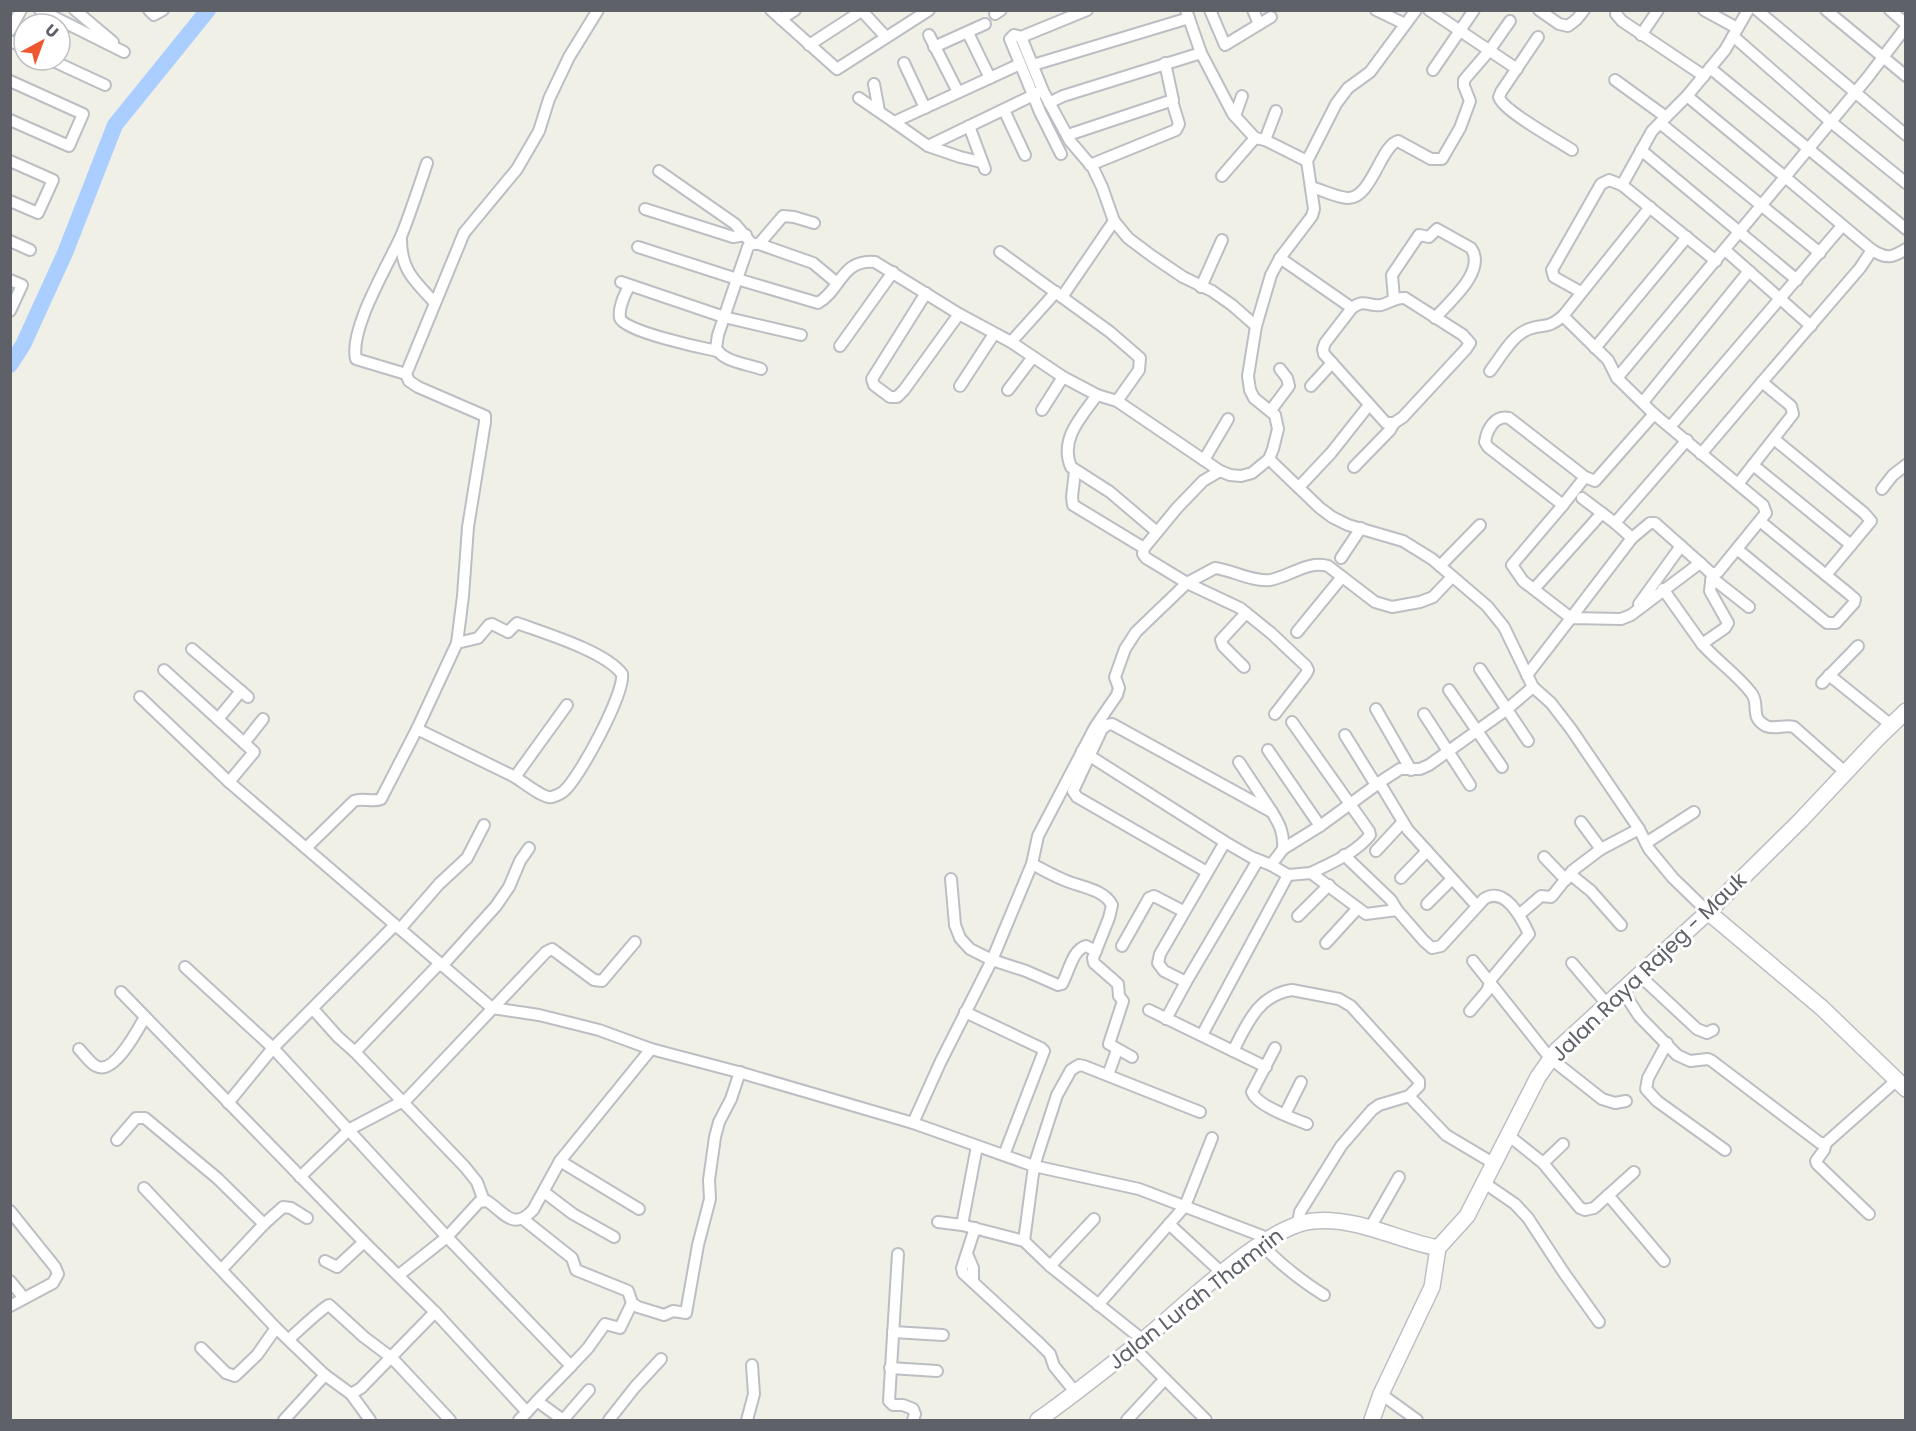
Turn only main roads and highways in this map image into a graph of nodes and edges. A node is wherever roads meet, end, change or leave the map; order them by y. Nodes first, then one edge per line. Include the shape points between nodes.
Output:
1 (1905, 711) edge
2 (1708, 912) junction
3 (1901, 1085) edge
4 (1438, 1248) junction
5 (1038, 1420) edge
6 (1372, 1420) edge

1 - 2 main road, Jalan Raya Rajeg - Mauk
2 - 3 main road via 1822,1008
2 - 4 main road, Jalan Raya Rajeg - Mauk via 1550,1058 1467,1216
4 - 5 main road, Jalan Lurah Thamrin via 1332,1220 1287,1227 1222,1273
4 - 6 main road via 1432,1287

